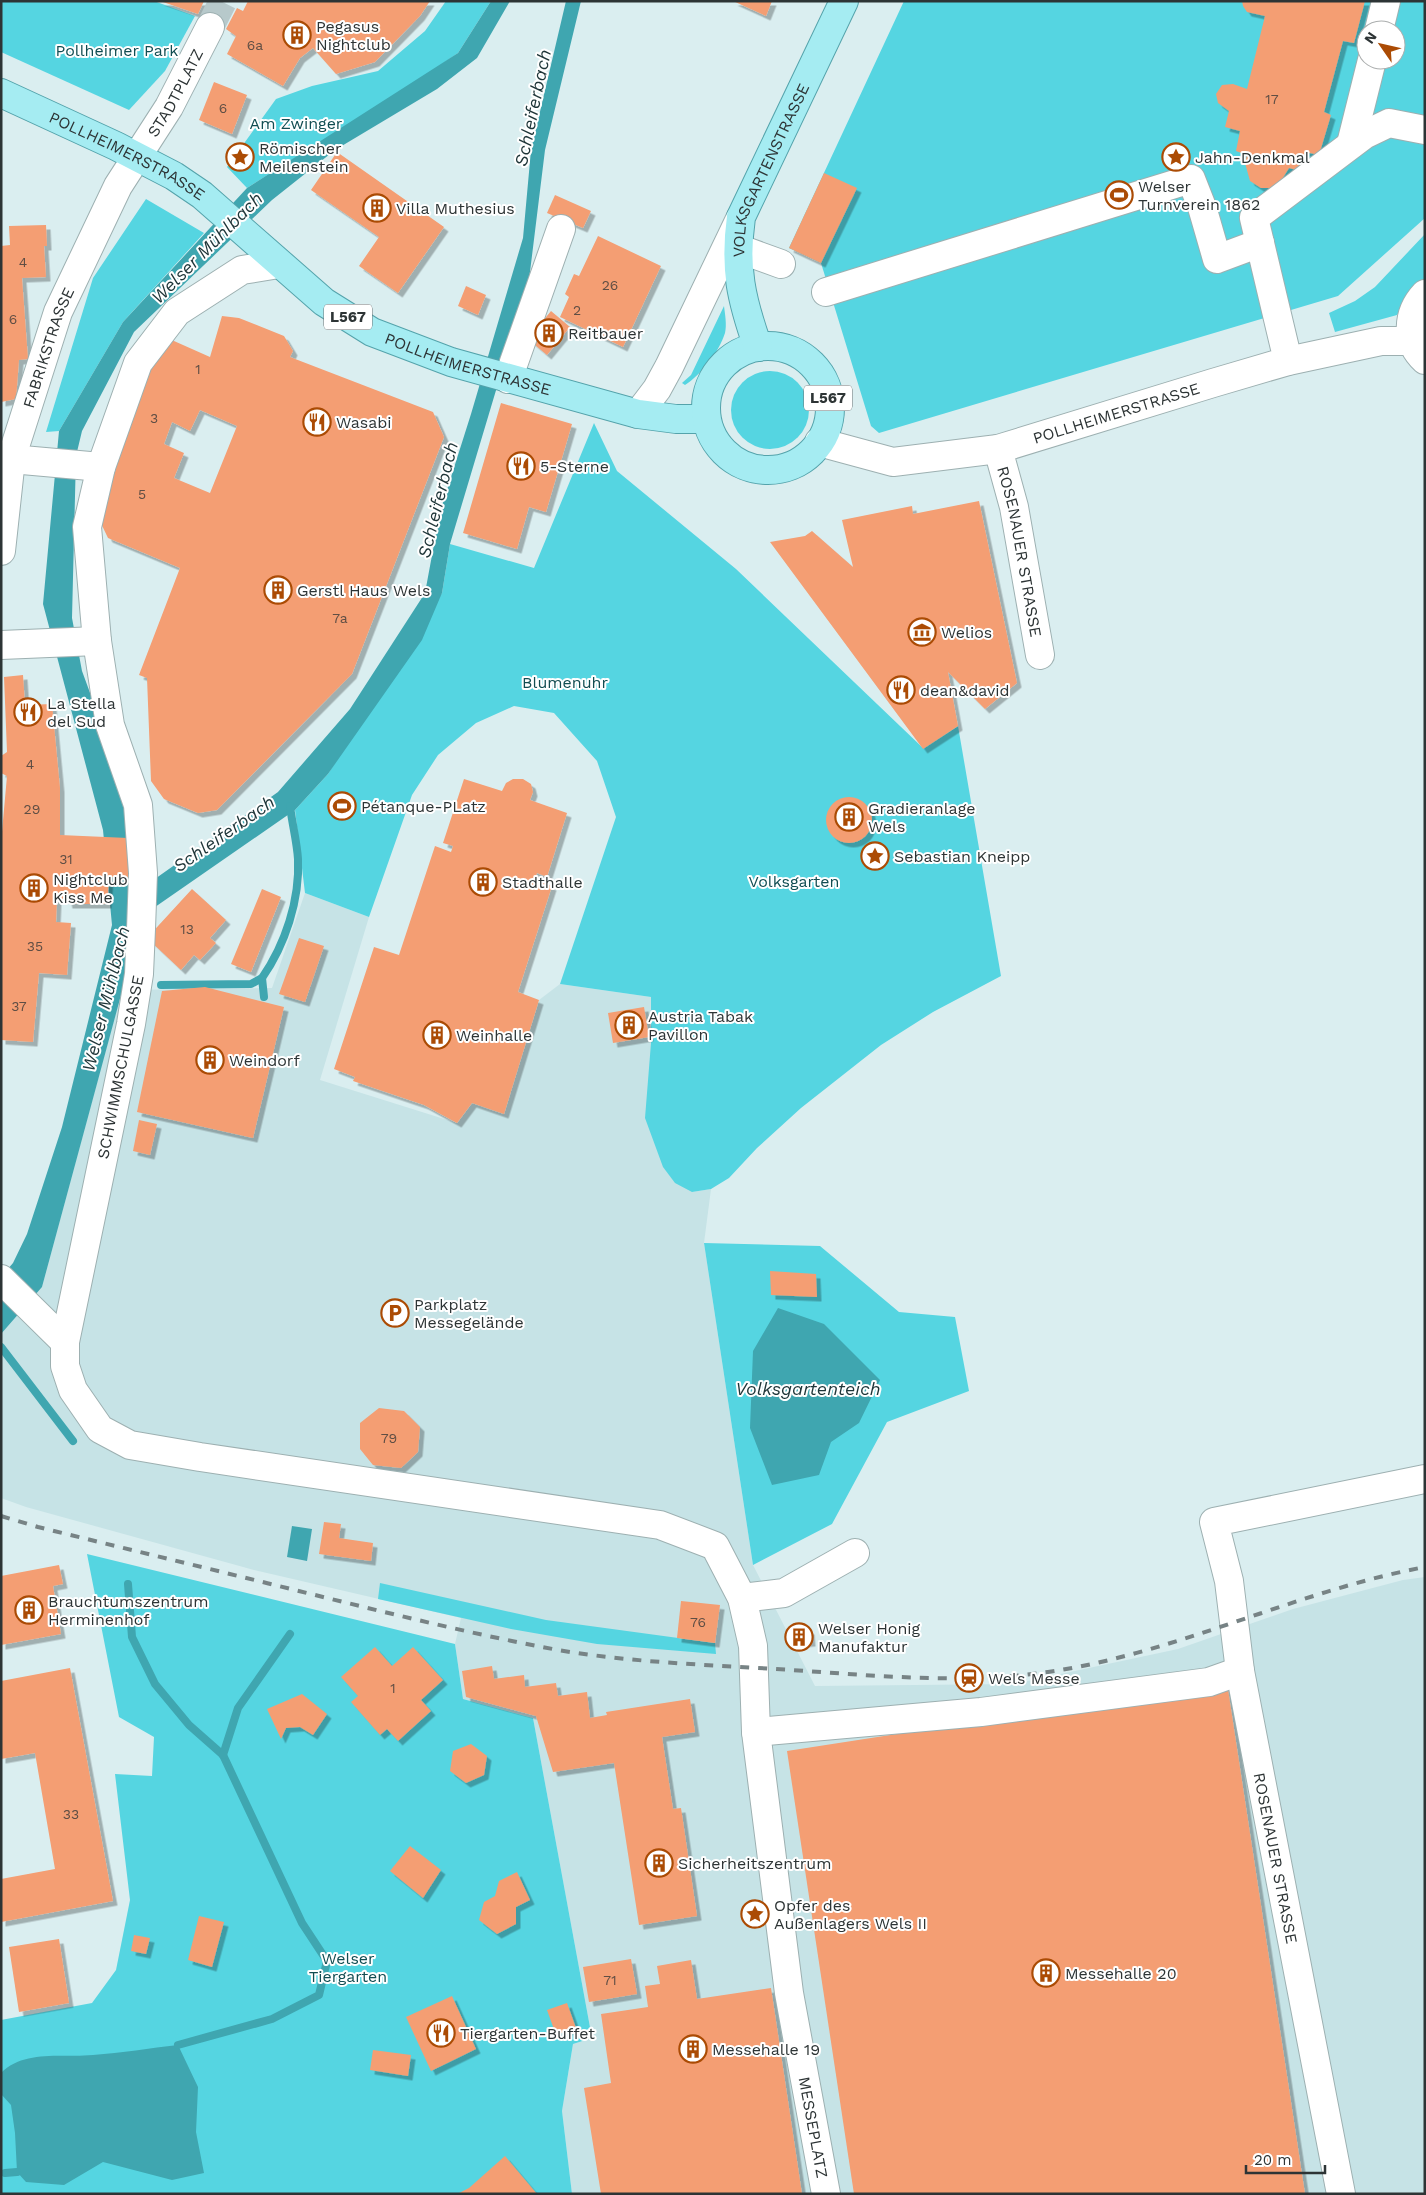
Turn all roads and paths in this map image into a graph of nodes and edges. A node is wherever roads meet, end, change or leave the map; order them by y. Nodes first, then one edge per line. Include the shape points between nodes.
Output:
1 (844, 1) edge
2 (1386, 1) edge
3 (1381, 20) edge
4 (210, 27) tunnel mouth
5 (1370, 70) edge
6 (1, 93) edge
7 (1425, 130) edge
8 (1351, 144) junction
9 (137, 156) junction
10 (741, 217) junction
11 (561, 229) dead end
12 (1260, 243) junction
13 (737, 248) junction
14 (279, 264) junction
15 (780, 264) dead end
16 (826, 292) dead end
17 (1425, 294) edge
18 (758, 347) junction
19 (1419, 350) edge
20 (1288, 362) junction
21 (503, 378) junction
22 (638, 414) junction
23 (706, 418) junction
24 (819, 442) junction
25 (998, 449) junction
26 (20, 459) junction
27 (89, 466) junction
28 (1, 551) edge
29 (90, 641) junction
30 (1, 645) edge
31 (1040, 655) dead end
32 (1, 1279) edge
33 (65, 1342) junction
34 (200, 1457) joint
35 (1425, 1479) edge
36 (855, 1552) dead end
37 (742, 1598) junction
38 (1240, 1671) junction
39 (756, 1732) junction
40 (826, 2194) edge
41 (1341, 2194) edge

1 - 10 main road, VOLKSGARTENSTRASSE
2 - 3 street
4 - 9 street, STADTPLATZ via 169,107
5 - 8 street
6 - 9 main road, POLLHEIMERSTRASSE / L567
7 - 8 street via 1389,123
8 - 12 street via 1254,218
9 - 14 main road, POLLHEIMERSTRASSE / L567 via 174,176 216,206
9 - 26 street, FABRIKSTRASSE via 118,186 58,312
10 - 13 main road, VOLKSGARTENSTRASSE
10 - 22 street via 669,367
11 - 21 street
12 - 16 street via 1217,259 1191,179
12 - 20 street
13 - 15 street
13 - 18 main road, VOLKSGARTENSTRASSE via 745,310
14 - 21 main road, POLLHEIMERSTRASSE / L567 via 324,302 372,332
14 - 27 street, SCHWIMMSCHULGASSE via 242,270 177,312 138,363
17 - 19 street via 1412,313 1410,327
18 - 23 main road, L567 via 739,353 712,380 706,399
18 - 24 main road, L567 via 778,347 797,354 814,366 825,384 830,403 828,424
19 - 20 street, POLLHEIMERSTRASSE via 1381,341
20 - 25 street, POLLHEIMERSTRASSE
21 - 22 main road, POLLHEIMERSTRASSE / L567
22 - 23 main road, POLLHEIMERSTRASSE / L567 via 676,419
23 - 24 main road, L567 via 712,436 723,451 754,469 773,470 791,466 807,456
24 - 25 street, POLLHEIMERSTRASSE via 892,462
25 - 31 street, ROSENAUER STRASSE via 1014,507
26 - 27 street
26 - 28 street, FABRIKSTRASSE
27 - 29 street, SCHWIMMSCHULGASSE
29 - 30 street
29 - 33 street, SCHWIMMSCHULGASSE via 110,725 138,805 141,928 139,974 131,1024
32 - 33 street
33 - 34 street, SCHWIMMSCHULGASSE via 65,1366 73,1390 100,1429 130,1445
34 - 37 street, MESSEPLATZ via 660,1525 716,1546
35 - 38 street, ROSENAUER STRASSE via 1214,1522 1229,1581
36 - 37 street via 784,1593
37 - 39 street, MESSEPLATZ via 752,1646
38 - 39 street via 1209,1682 981,1712
38 - 41 street, ROSENAUER STRASSE
39 - 40 street, MESSEPLATZ via 789,1993

